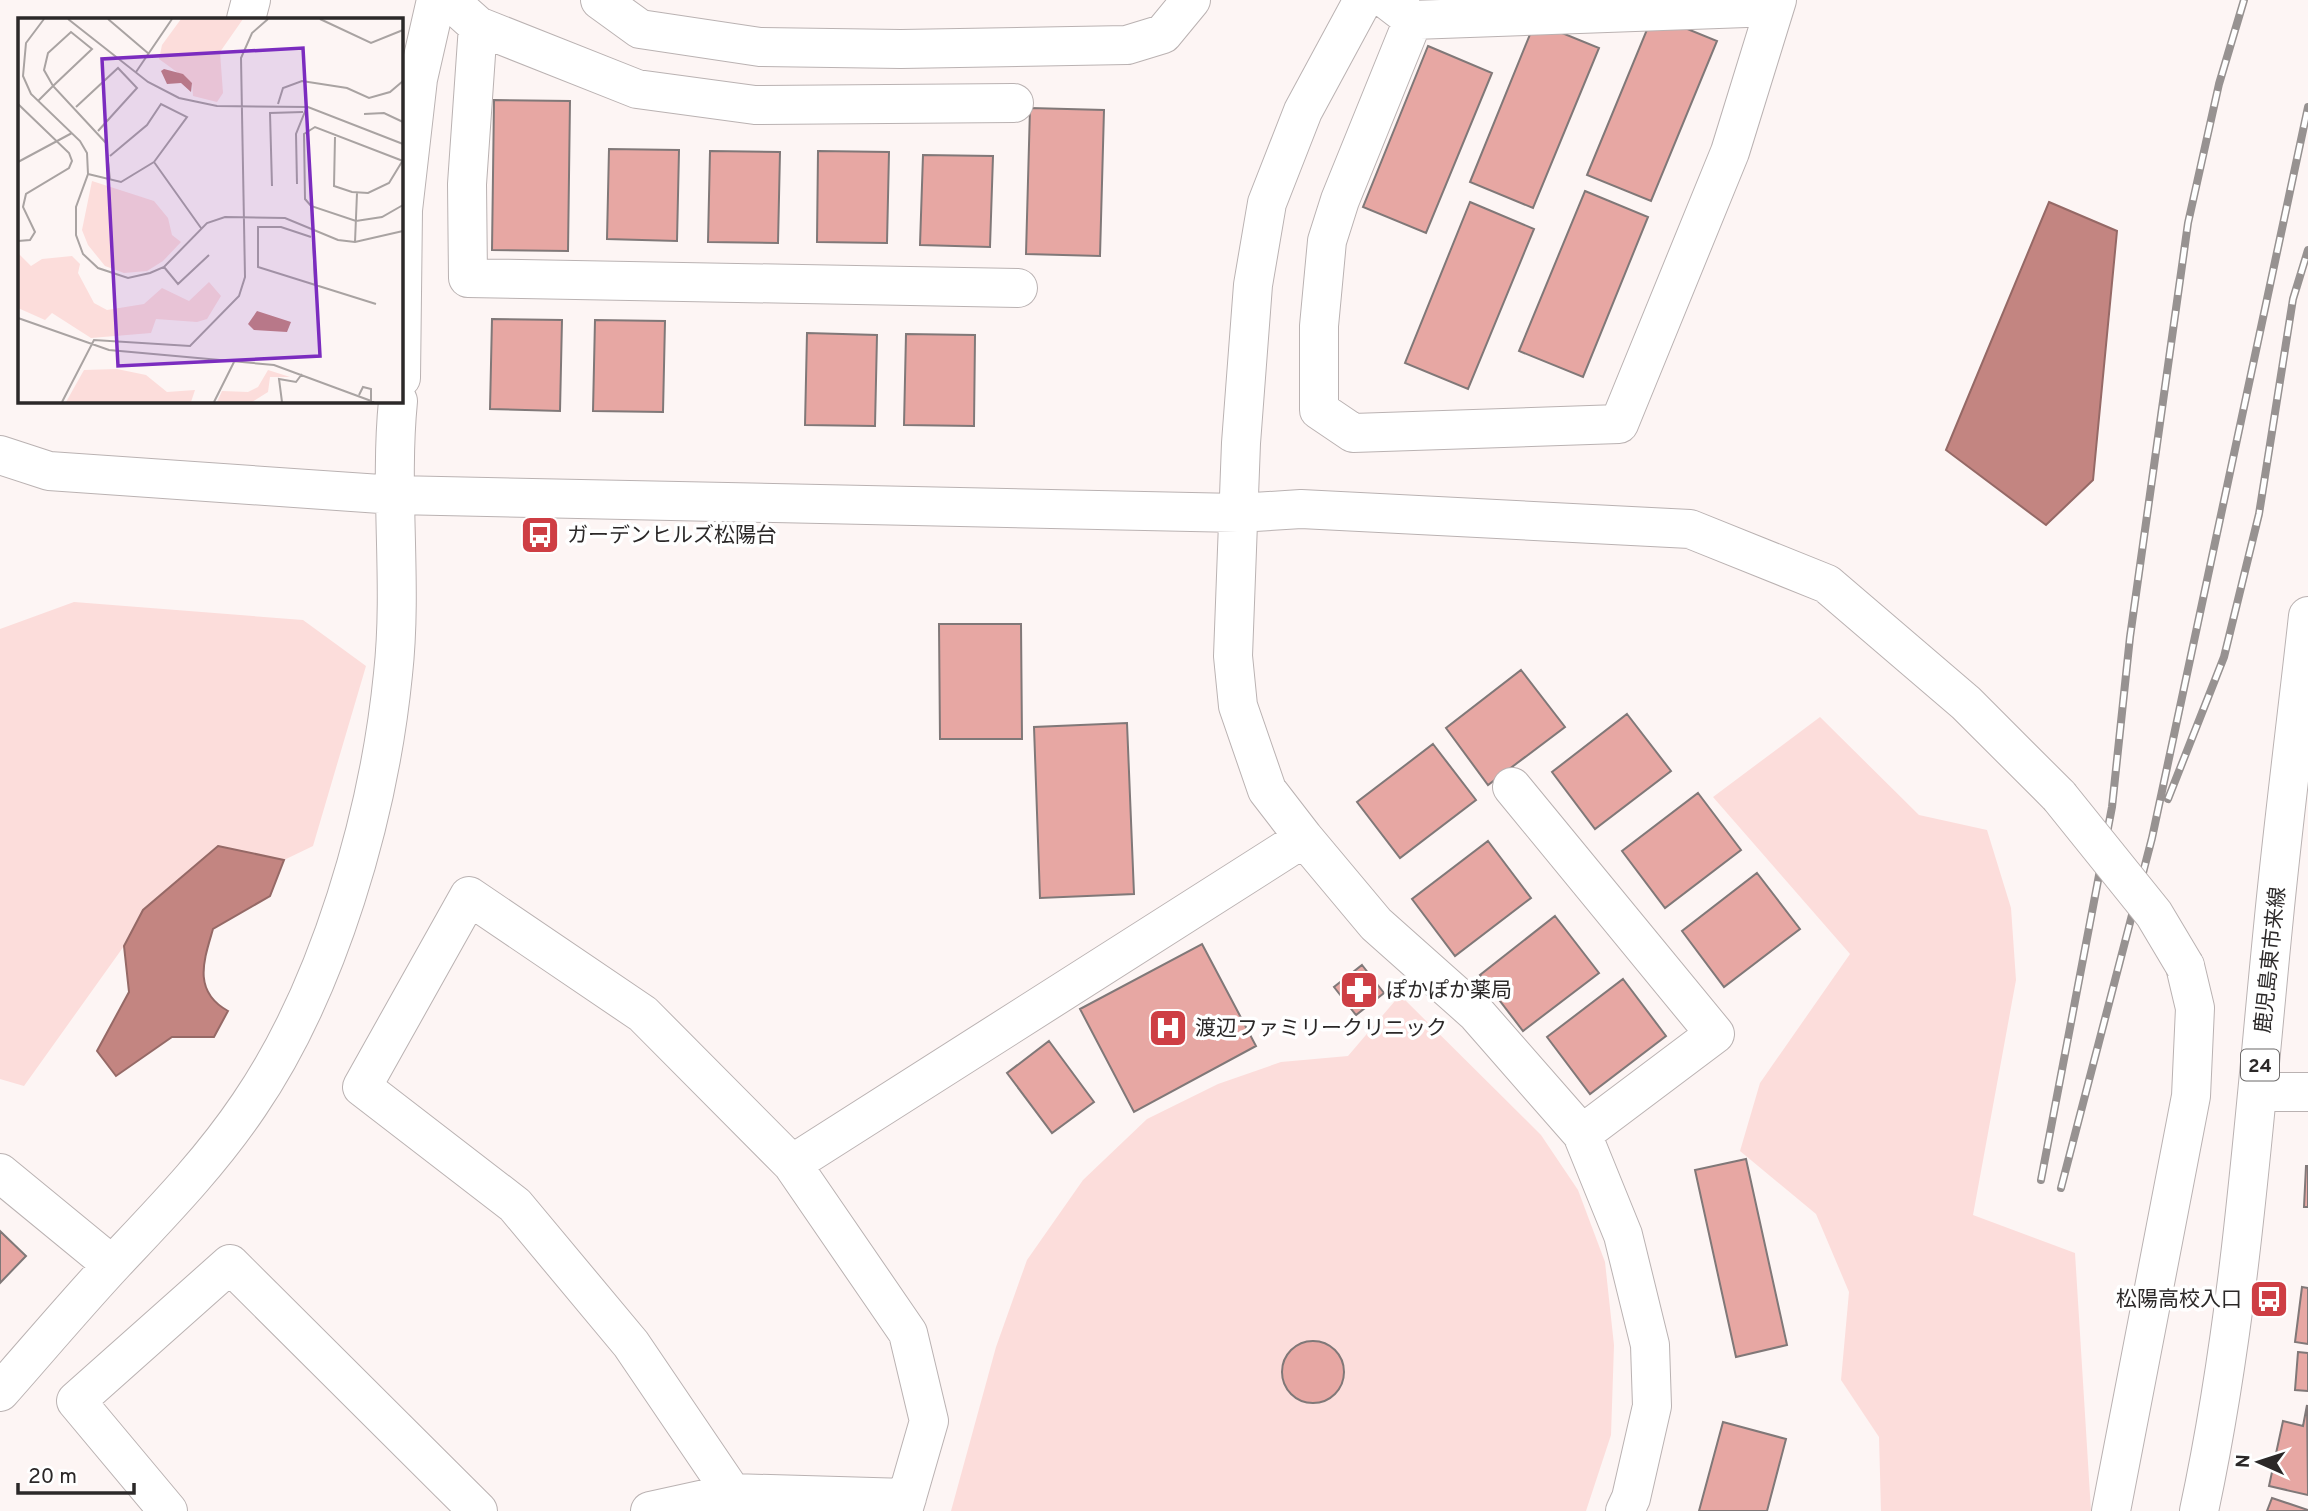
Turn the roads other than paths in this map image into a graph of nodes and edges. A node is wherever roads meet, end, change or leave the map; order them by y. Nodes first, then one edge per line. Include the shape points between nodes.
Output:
1 (251, 0) edge
2 (436, 0) edge
3 (449, 0) edge
4 (600, 0) edge
5 (1191, 0) edge
6 (1363, 0) edge
7 (1775, 4) edge
8 (1400, 10) edge
9 (246, 18) edge
10 (478, 26) junction
11 (1014, 103) dead end
12 (402, 209) edge
13 (1018, 288) dead end
14 (398, 402) edge
15 (0, 455) edge
16 (395, 495) junction
17 (1238, 513) junction
18 (2307, 628) edge
19 (1512, 787) dead end
20 (1304, 838) junction
21 (2258, 1092) junction
22 (2308, 1092) edge
23 (1582, 1134) junction
24 (792, 1164) junction
25 (0, 1173) edge
26 (112, 1265) junction
27 (0, 1392) edge
28 (732, 1493) junction
29 (905, 1505) edge
30 (168, 1511) edge
31 (478, 1511) edge
32 (650, 1511) edge
33 (1625, 1511) edge
34 (2110, 1511) edge
35 (2199, 1511) edge

1 - 9 street
2 - 12 street via 418,79
3 - 10 street
4 - 5 street via 640,29 760,47 901,50 1127,45 1163,34
6 - 17 street via 1303,111 1267,203 1253,285
7 - 8 street
7 - 8 street via 1730,152 1619,424 1353,433 1319,410 1319,326 1327,241
10 - 11 street via 637,89 755,105
10 - 13 street via 467,184 468,278
14 - 16 street
15 - 16 street via 49,471
16 - 17 street
16 - 26 street via 394,671 386,732 374,801 325,953 292,1029 250,1105 193,1178
17 - 20 street via 1233,656 1238,706 1267,790
17 - 34 street, bridge via 1301,509 1690,528 1828,584 1966,703 2059,796 2154,914 2185,966 2195,1008 2192,1096
18 - 21 street, 鹿児島東市来線 / 24
19 - 23 street via 1715,1034
20 - 23 street via 1376,924 1476,1013
20 - 24 street
21 - 22 street
21 - 35 street, 鹿児島東市来線 / 24 via 2220,1414
23 - 33 street via 1623,1235 1650,1345 1651,1406
24 - 28 street via 643,1014 469,896 362,1087 515,1205 631,1344
24 - 29 street via 908,1333 929,1421
25 - 26 street
26 - 27 street
28 - 29 street
28 - 32 street
30 - 31 street via 76,1401 230,1264

